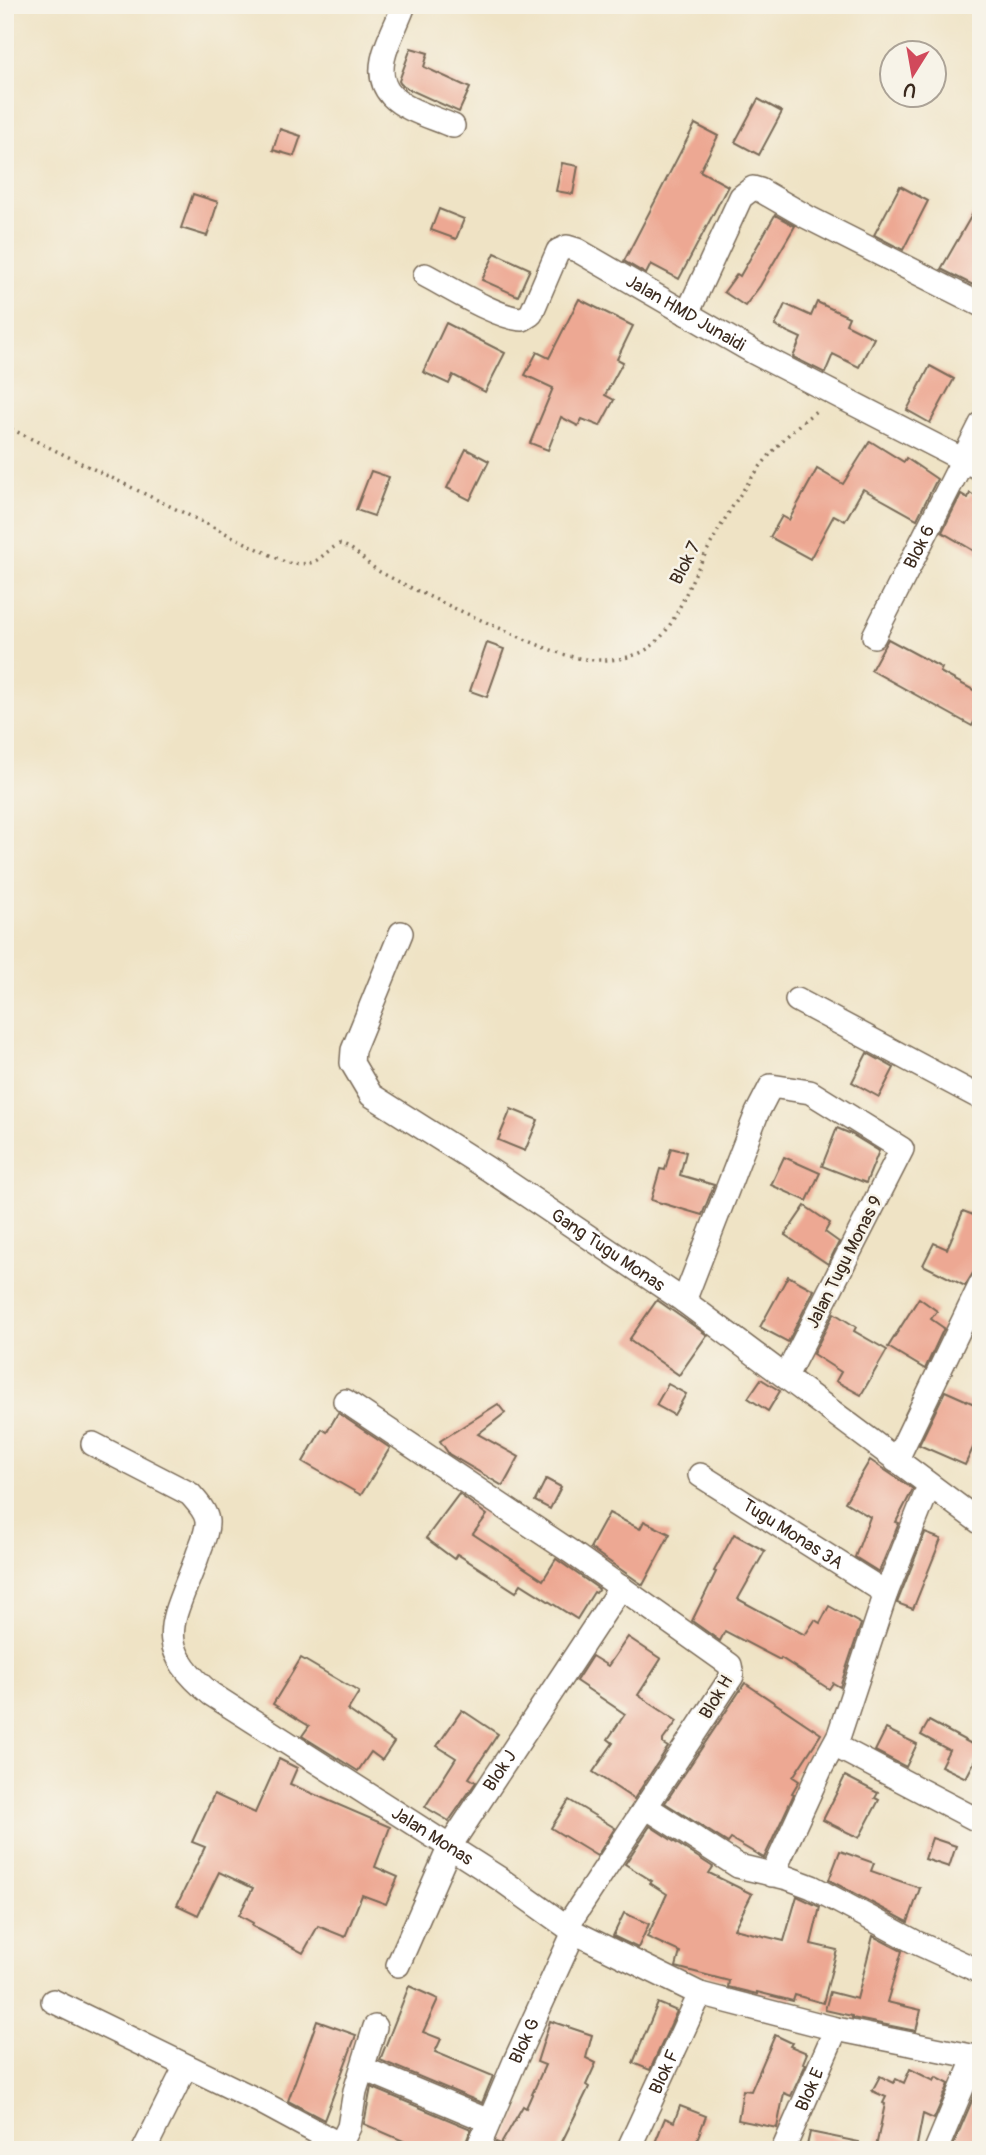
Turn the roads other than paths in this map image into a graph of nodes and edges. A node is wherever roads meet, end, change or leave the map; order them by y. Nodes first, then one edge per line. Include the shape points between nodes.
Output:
1 (404, 5) edge
2 (453, 126) dead end
3 (425, 275) dead end
4 (981, 305) edge
5 (687, 314) junction
6 (981, 425) edge
7 (972, 464) edge
8 (874, 636) dead end
9 (401, 933) dead end
10 (797, 1000) dead end
11 (981, 1098) edge
12 (981, 1284) edge
13 (684, 1301) junction
14 (786, 1376) junction
15 (345, 1401) dead end
16 (93, 1444) dead end
17 (896, 1461) junction
18 (699, 1475) dead end
19 (929, 1486) junction
20 (981, 1523) edge
21 (621, 1587) junction
22 (886, 1593) junction
23 (834, 1745) junction
24 (646, 1807) junction
25 (981, 1822) edge
26 (450, 1846) junction
27 (772, 1875) junction
28 (571, 1929) junction
29 (398, 1965) dead end
30 (981, 1972) edge
31 (700, 1994) junction
32 (52, 2001) dead end
33 (374, 2027) dead end
34 (836, 2029) junction
35 (978, 2057) edge
36 (186, 2066) junction
37 (374, 2073) dead end
38 (489, 2121) junction
39 (339, 2147) edge
40 (144, 2150) edge
41 (477, 2150) edge
42 (628, 2150) edge
43 (783, 2150) edge
44 (936, 2150) edge

1 - 2 street via 385,50 384,89 398,101
3 - 5 street, Jalan HMD Junaidi via 523,319 531,313 558,251 567,247
4 - 5 street via 752,188 741,197
5 - 7 street, Jalan HMD Junaidi
6 - 7 street, Blok 6
7 - 8 street, Blok 6
9 - 13 street, Gang Tugu Monas via 353,1050 352,1063 371,1095
10 - 11 street
12 - 17 street
13 - 14 street, Gang Tugu Monas
13 - 14 street, Jalan Tugu Monas 9 via 771,1086 810,1092 902,1149
14 - 17 street, Gang Tugu Monas
15 - 21 street
16 - 26 street, Jalan Monas via 190,1493 201,1506 207,1521 172,1625 178,1661 194,1680
17 - 19 street, Gang Tugu Monas
18 - 22 street, Tugu Monas 3A
19 - 20 street, Gang Tugu Monas
19 - 22 street
21 - 24 street, Blok H via 733,1670
21 - 26 street, Blok J
22 - 23 street
23 - 25 street
23 - 27 street
24 - 27 street via 738,1866
24 - 28 street, Blok G
26 - 28 street, Jalan Monas
26 - 29 street, Blok J
27 - 30 street via 812,1887
28 - 31 street, Jalan Monas
28 - 38 street, Blok G
31 - 34 street, Jalan Monas
31 - 42 street, Blok F
32 - 36 street
33 - 39 street via 349,2127
34 - 35 street, Jalan Monas
34 - 43 street, Blok E
35 - 44 street
36 - 39 street
36 - 40 street
37 - 38 street
38 - 41 street, Blok G

